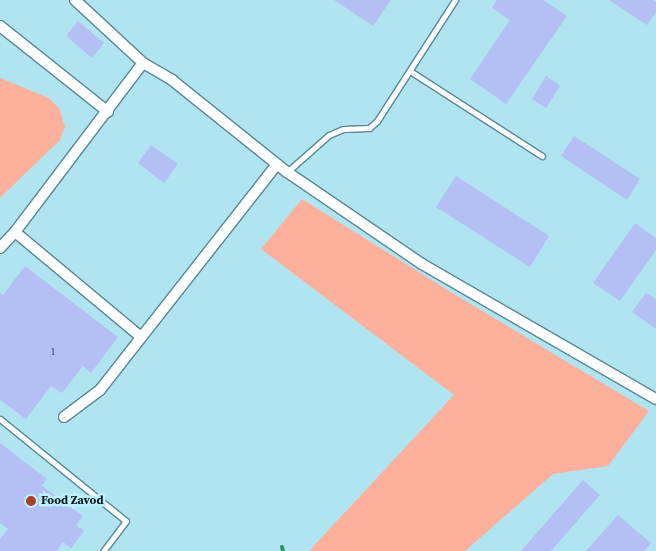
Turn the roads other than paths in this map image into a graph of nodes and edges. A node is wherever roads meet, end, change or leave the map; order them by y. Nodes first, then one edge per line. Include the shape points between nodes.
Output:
1 (75, 0) edge
2 (455, 0) edge
3 (0, 26) edge
4 (143, 63) junction
5 (410, 71) junction
6 (108, 112) junction
7 (542, 156) dead end
8 (277, 164) junction
9 (287, 172) junction
10 (15, 232) junction
11 (0, 248) edge
12 (141, 337) junction
13 (656, 399) edge
14 (64, 417) dead end
15 (0, 419) edge
16 (103, 551) edge

1 - 4 street
2 - 5 lane
3 - 6 street
4 - 6 street
4 - 8 street via 172,80
5 - 7 lane
5 - 9 lane via 377,122 369,128 343,129 329,135
6 - 10 street
8 - 9 street
8 - 12 street
9 - 13 street via 422,264
10 - 11 street
10 - 12 street
12 - 14 street via 100,390
15 - 16 lane via 126,521

